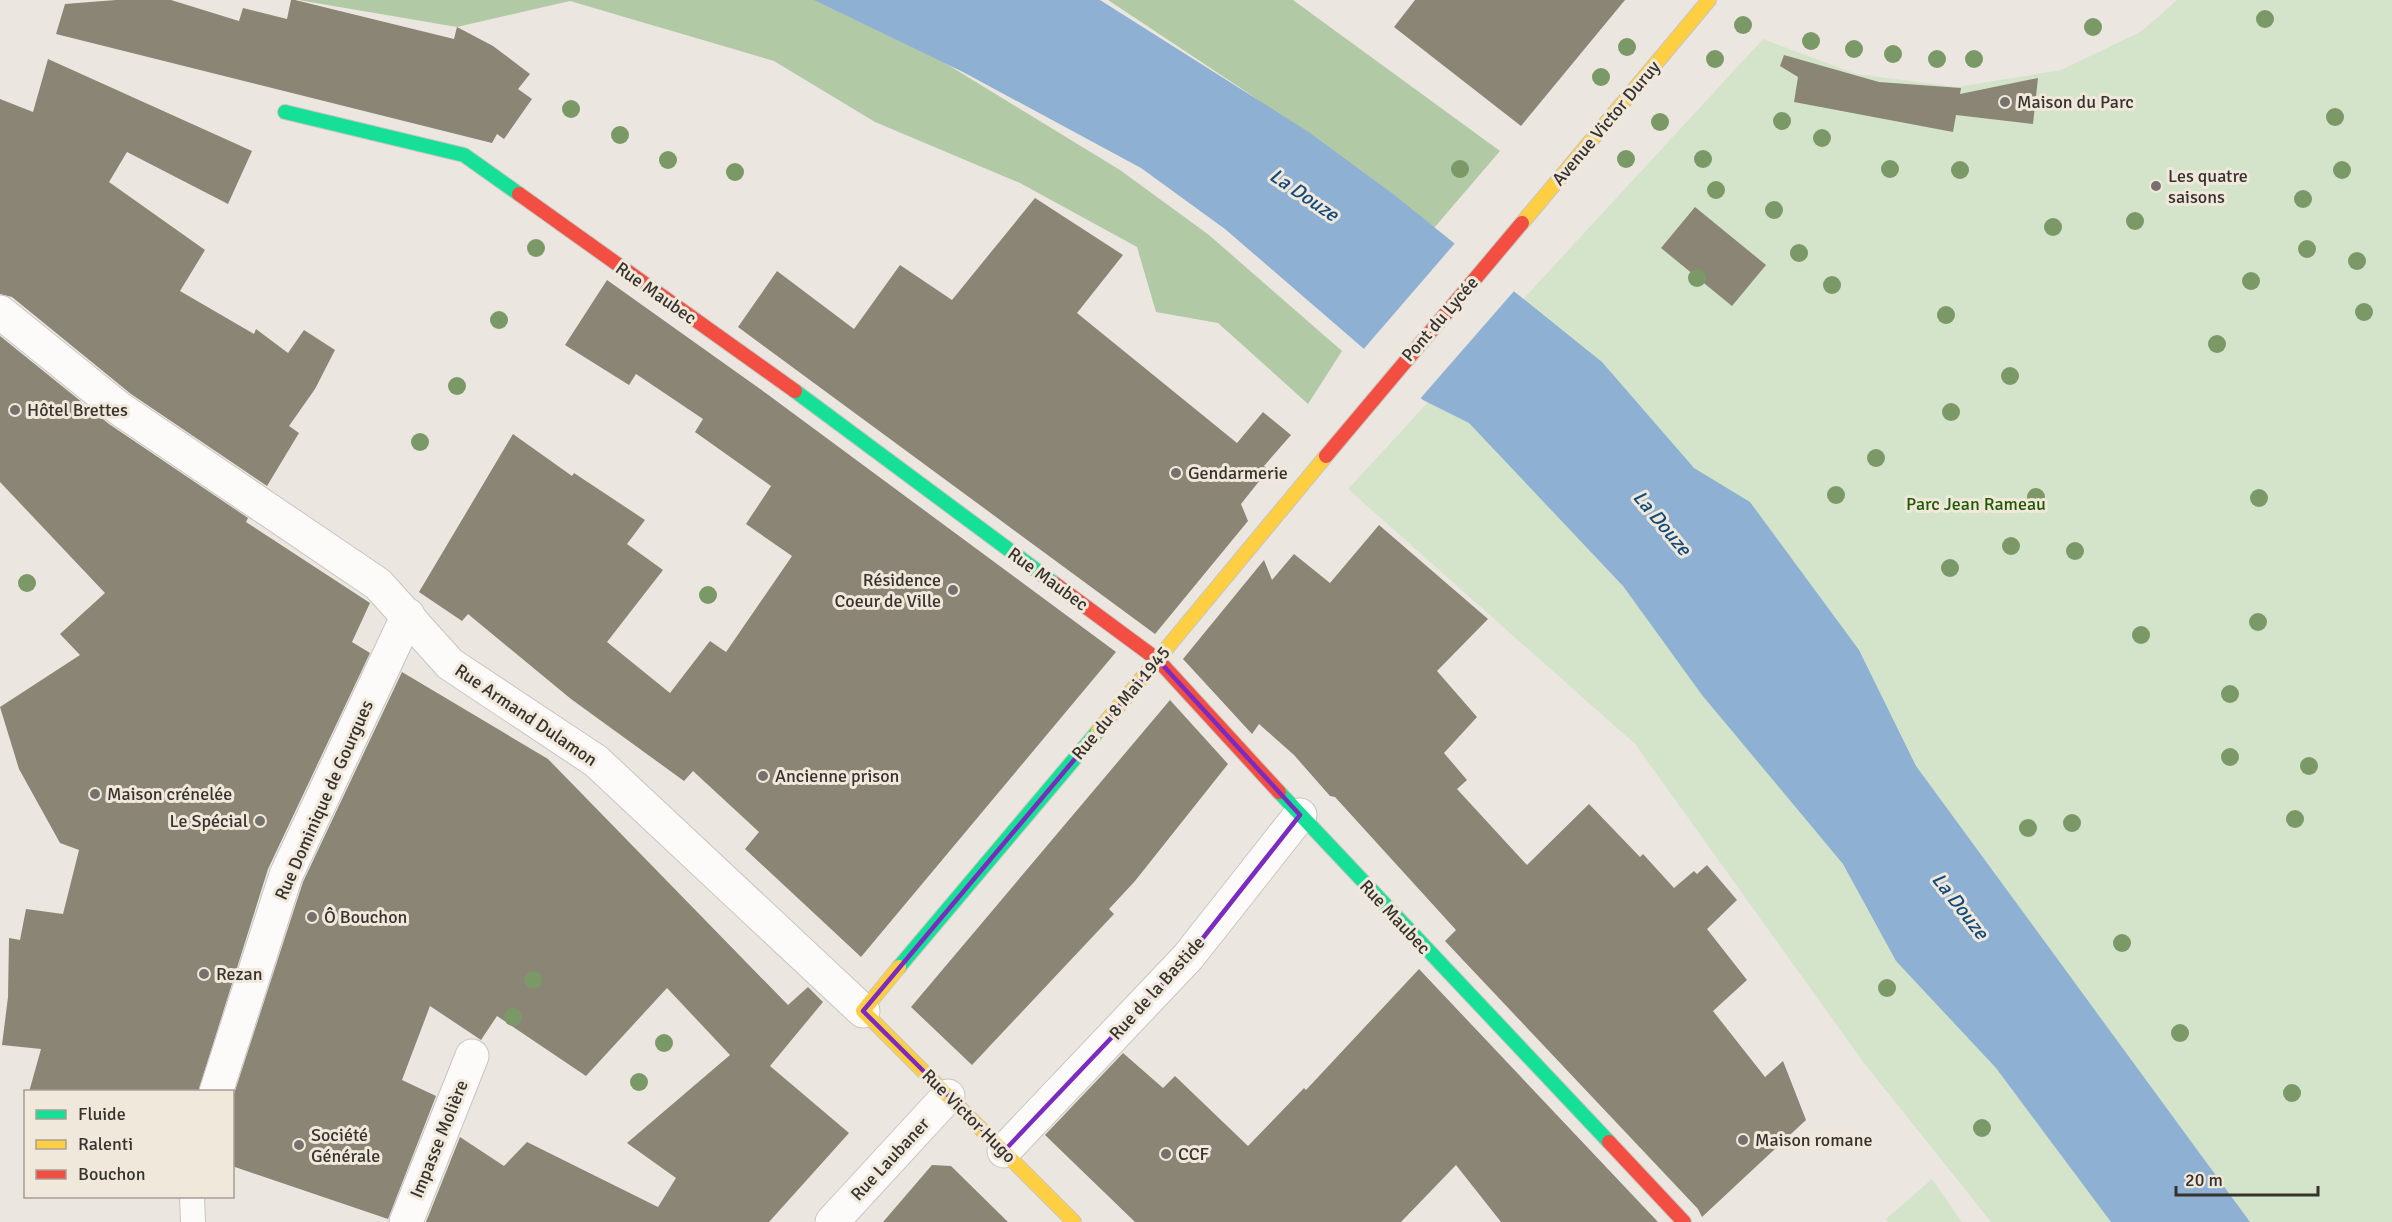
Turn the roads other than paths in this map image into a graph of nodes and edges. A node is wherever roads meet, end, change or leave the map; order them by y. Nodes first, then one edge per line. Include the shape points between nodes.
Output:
1 (1709, 0) edge
2 (285, 112) dead end
3 (1504, 245) joint
4 (0, 312) edge
5 (1377, 393) joint
6 (408, 615) junction
7 (1158, 660) junction
8 (1300, 815) junction
9 (863, 1011) junction
10 (472, 1056) dead end
11 (217, 1090) edge
12 (948, 1096) junction
13 (1004, 1151) junction
14 (192, 1198) edge
15 (193, 1222) edge
16 (406, 1222) edge
17 (832, 1222) edge
18 (1074, 1222) edge
19 (1684, 1222) edge

1 - 3 street, Avenue Victor Duruy
2 - 7 street, Rue Maubec via 464,155 786,384
3 - 5 street, Pont du Lycée
4 - 6 street, Rue Armand Dulamon via 120,409 378,584
5 - 7 street, Rue du 8 Mai 1945
6 - 9 street, Rue Armand Dulamon via 450,664 596,761
6 - 11 street, Rue Dominique de Gourgues via 286,875
7 - 8 street, Rue Maubec
7 - 9 street, Rue du 8 Mai 1945
8 - 13 street, Rue de la Bastide via 1188,957
8 - 19 street, Rue Maubec
9 - 12 street, Rue Victor Hugo
10 - 16 street, Impasse Molière
12 - 13 street, Rue Victor Hugo
12 - 17 street, Rue Laubaner
13 - 18 street, Rue Victor Hugo
14 - 15 lane

